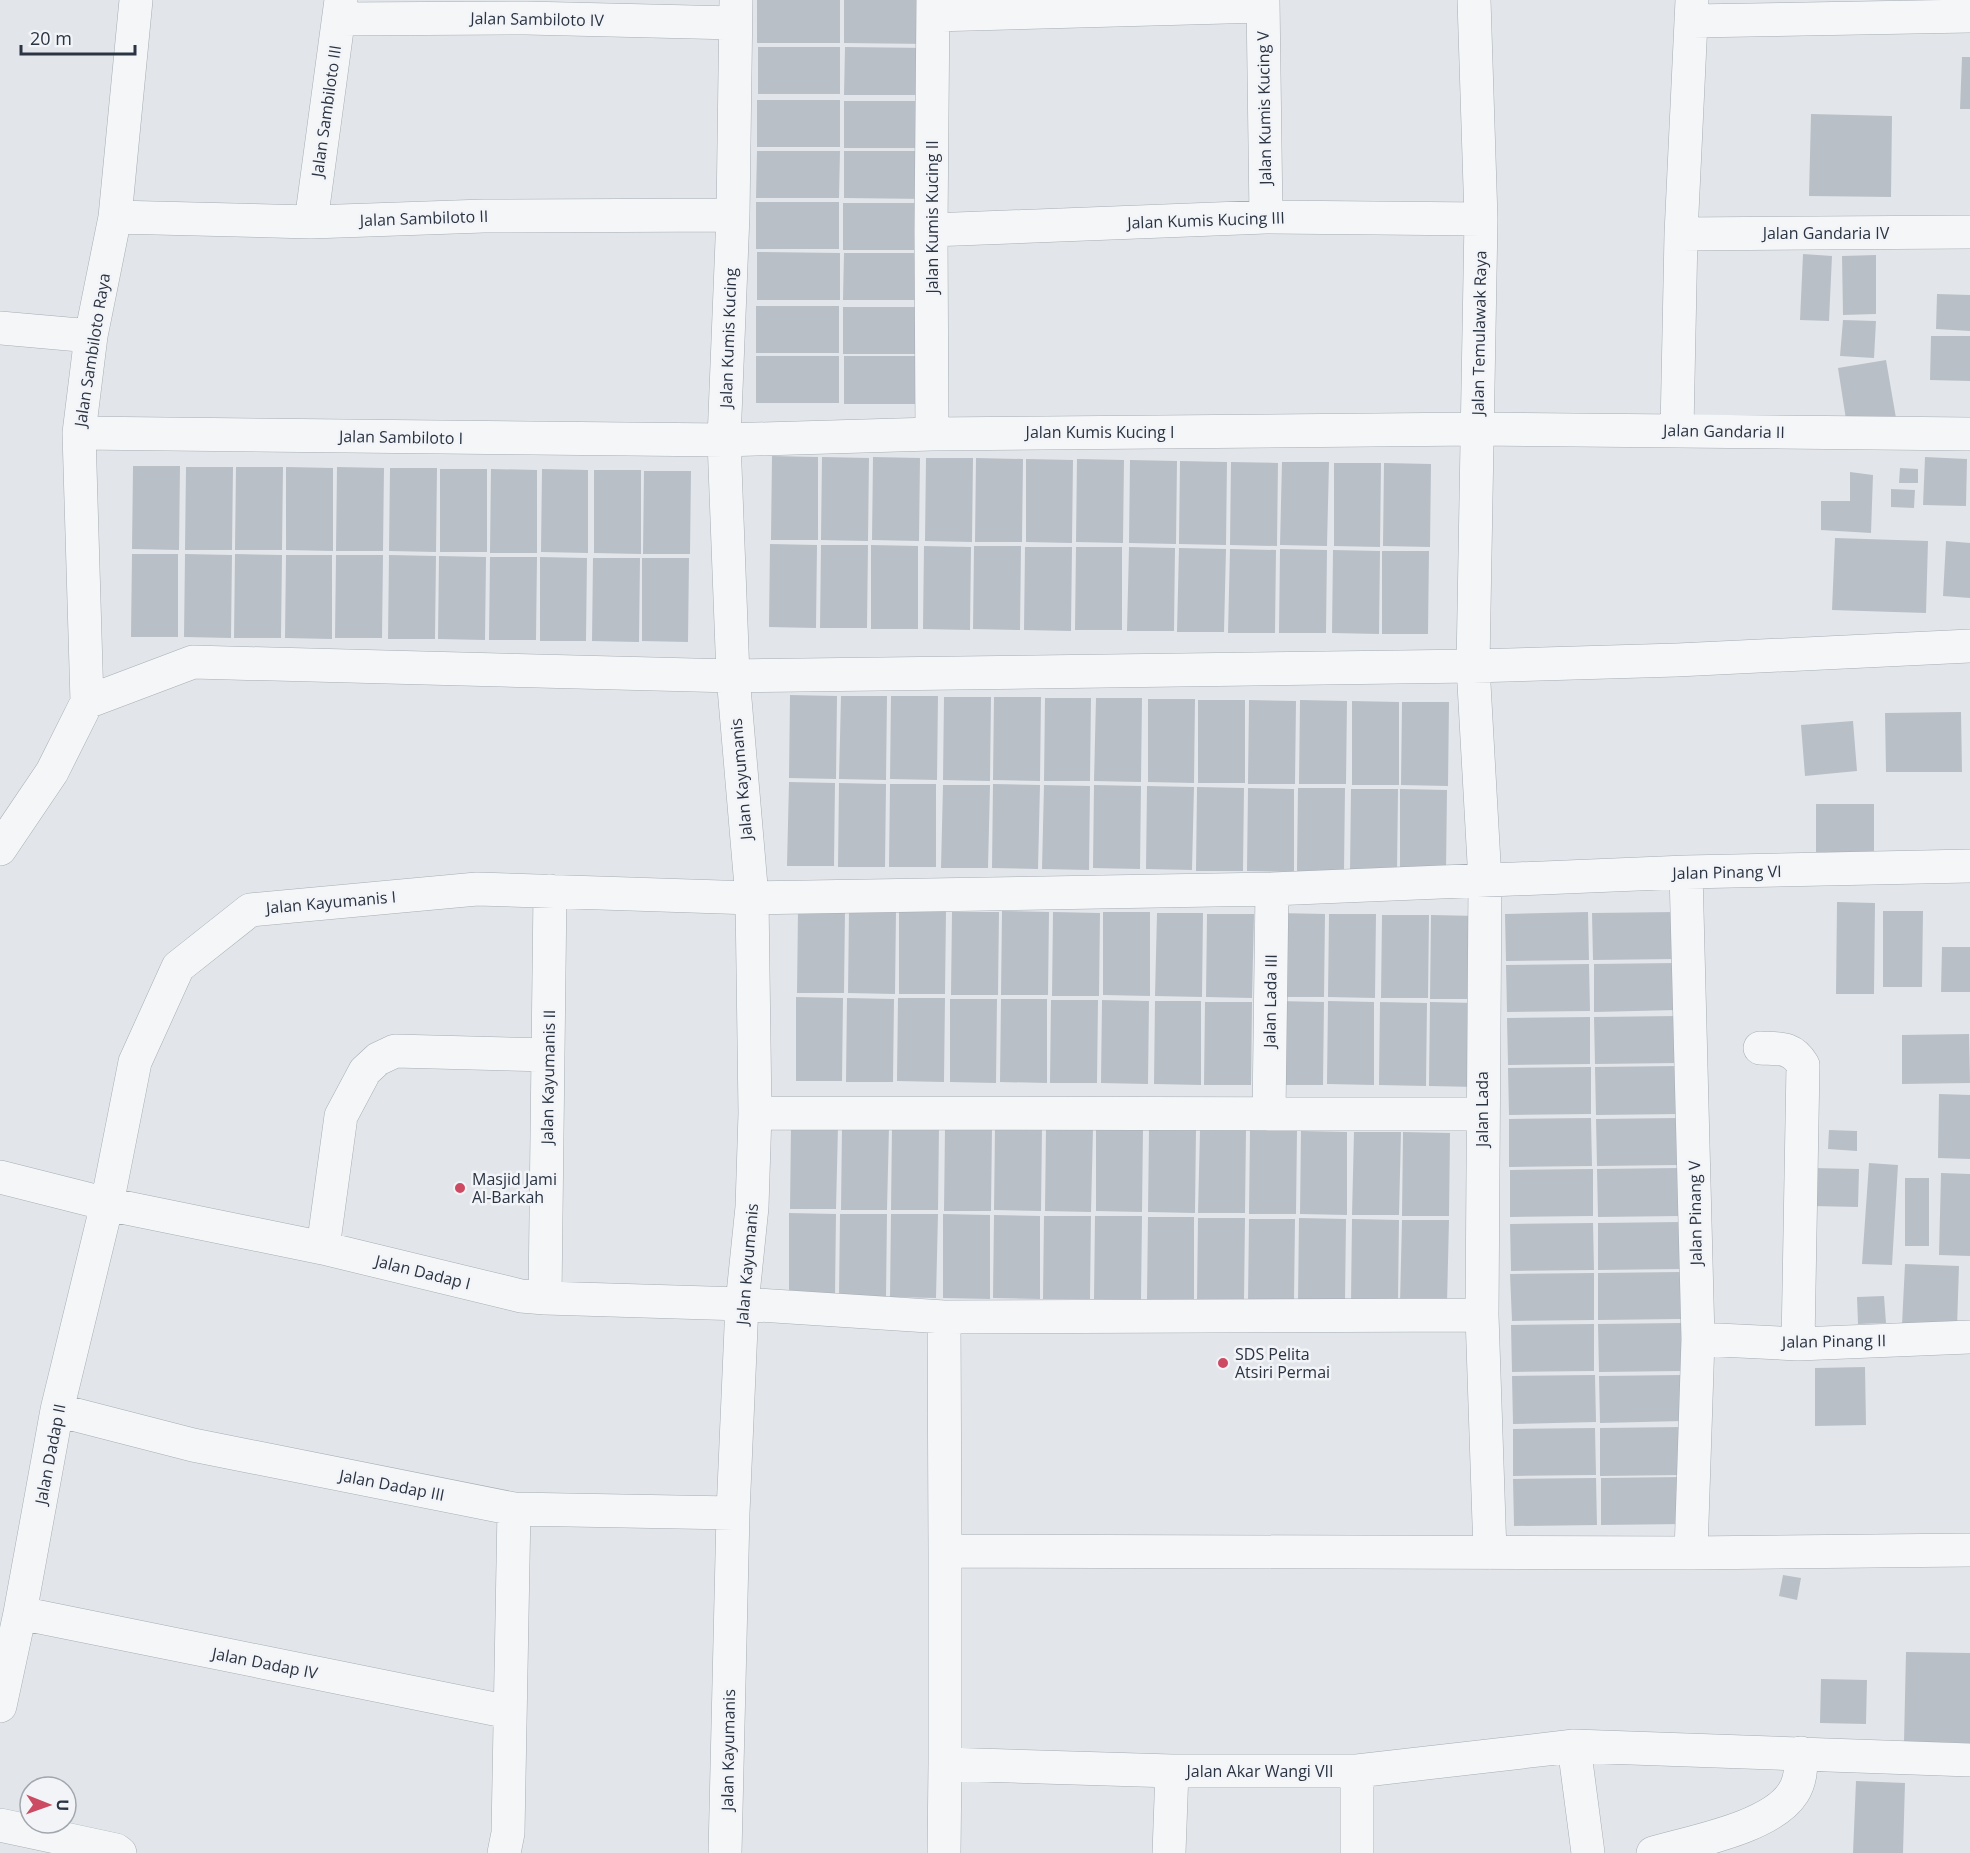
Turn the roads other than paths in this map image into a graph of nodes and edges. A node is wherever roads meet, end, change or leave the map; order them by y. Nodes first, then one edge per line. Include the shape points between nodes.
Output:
1 (136, 0) edge
2 (1474, 0) edge
3 (1263, 3) edge
4 (933, 8) edge
5 (1882, 8) edge
6 (340, 9) edge
7 (525, 9) edge
8 (736, 11) edge
9 (1693, 11) edge
10 (1970, 15) edge
11 (733, 215) junction
12 (115, 217) junction
13 (1266, 217) junction
14 (1481, 219) junction
15 (311, 222) junction
16 (931, 230) junction
17 (1970, 232) edge
18 (1681, 234) junction
19 (0, 328) edge
20 (91, 336) junction
21 (1477, 429) junction
22 (1677, 430) junction
23 (79, 433) junction
24 (932, 434) junction
25 (1970, 434) edge
26 (724, 440) junction
27 (1970, 646) edge
28 (1473, 666) junction
29 (733, 676) junction
30 (87, 702) junction
31 (0, 849) edge
32 (1970, 867) edge
33 (1686, 872) junction
34 (1485, 881) junction
35 (1272, 889) junction
36 (550, 891) junction
37 (752, 898) junction
38 (1760, 1048) dead end
39 (548, 1055) junction
40 (755, 1113) junction
41 (1269, 1114) junction
42 (1482, 1114) junction
43 (0, 1177) edge
44 (107, 1204) junction
45 (323, 1248) junction
46 (545, 1298) junction
47 (742, 1304) junction
48 (1482, 1315) junction
49 (944, 1317) junction
50 (1970, 1337) edge
51 (1698, 1339) junction
52 (1798, 1344) junction
53 (57, 1410) junction
54 (514, 1509) junction
55 (734, 1513) junction
56 (1970, 1550) edge
57 (945, 1551) junction
58 (1490, 1552) junction
59 (1691, 1553) junction
60 (20, 1613) junction
61 (0, 1706) edge
62 (509, 1712) junction
63 (1574, 1746) junction
64 (1801, 1753) junction
65 (1970, 1760) edge
66 (945, 1764) junction
67 (1172, 1771) junction
68 (1357, 1772) junction
69 (0, 1824) edge
70 (122, 1852) edge
71 (504, 1853) edge
72 (725, 1853) edge
73 (944, 1853) edge
74 (1169, 1853) edge
75 (1357, 1853) edge
76 (1588, 1853) edge
77 (1653, 1853) edge

1 - 12 street, Jalan Sambiloto Raya
2 - 14 street, Jalan Temulawak Raya
3 - 4 street
3 - 13 street, Jalan Kumis Kucing V
4 - 16 street, Jalan Kumis Kucing II
5 - 9 street
5 - 10 street
6 - 7 street, Jalan Sambiloto IV
6 - 15 street, Jalan Sambiloto III
7 - 8 street, Jalan Sambiloto IV
8 - 11 street, Jalan Kumis Kucing
9 - 18 street
11 - 15 street, Jalan Sambiloto II via 484,216
11 - 26 street, Jalan Kumis Kucing
12 - 15 street, Jalan Sambiloto II
12 - 20 street, Jalan Sambiloto Raya
13 - 14 street, Jalan Kumis Kucing III
13 - 16 street, Jalan Kumis Kucing III
14 - 21 street, Jalan Temulawak Raya
16 - 24 street, Jalan Kumis Kucing II
17 - 18 street, Jalan Gandaria IV
18 - 22 street
19 - 20 street
20 - 23 street, Jalan Sambiloto Raya
21 - 22 street, Jalan Gandaria II
21 - 24 street, Jalan Kumis Kucing I
21 - 28 street, Jalan Temulawak Raya
22 - 25 street, Jalan Gandaria II
23 - 26 street, Jalan Sambiloto I
23 - 30 street, Jalan Sambiloto Raya
24 - 26 street, Jalan Kumis Kucing I
26 - 29 street, Jalan Kumis Kucing
27 - 28 street
28 - 29 street
28 - 34 street, Jalan Lada
29 - 30 street via 193,662
29 - 37 street, Jalan Kayumanis
30 - 31 street via 52,772
32 - 33 street, Jalan Pinang VI
33 - 34 street, Jalan Pinang VI
33 - 51 street, Jalan Pinang V
34 - 35 street, Jalan Pinang VI
34 - 42 street, Jalan Lada
35 - 37 street, Jalan Kayumanis I
35 - 41 street, Jalan Lada III
36 - 37 street, Jalan Kayumanis I
36 - 39 street, Jalan Kayumanis II
36 - 44 street, Jalan Kayumanis I via 477,889 250,910 178,966 135,1062
37 - 40 street, Jalan Kayumanis
38 - 52 street via 1784,1049 1796,1054 1803,1065
39 - 45 street via 395,1052 378,1059 365,1071 341,1116
39 - 46 street, Jalan Kayumanis II
40 - 41 street
40 - 47 street, Jalan Kayumanis via 752,1207
41 - 42 street
42 - 48 street, Jalan Lada
43 - 44 street, Jalan Dadap I
44 - 45 street, Jalan Dadap I
44 - 53 street, Jalan Dadap II
45 - 46 street, Jalan Dadap I via 521,1296
46 - 47 street, Jalan Dadap I
47 - 49 street, Jalan Dadap I
47 - 55 street, Jalan Kayumanis
48 - 49 street, Jalan Dadap I
48 - 58 street, Jalan Lada
49 - 57 street
50 - 52 street, Jalan Pinang II
51 - 52 street, Jalan Pinang II
51 - 59 street, Jalan Pinang V
53 - 54 street, Jalan Dadap III via 193,1445
53 - 60 street, Jalan Dadap II
54 - 55 street, Jalan Dadap III
54 - 62 street
55 - 72 street, Jalan Kayumanis
56 - 59 street
57 - 58 street
57 - 66 street
58 - 59 street
60 - 61 street, Jalan Dadap II
60 - 62 street, Jalan Dadap IV
62 - 71 street via 508,1833
63 - 64 street, Jalan Akar Wangi VII
63 - 68 street, Jalan Akar Wangi VII
63 - 76 street
64 - 65 street, Jalan Akar Wangi VII
64 - 77 street via 1801,1770 1792,1794 1774,1810 1753,1823
66 - 67 street, Jalan Akar Wangi VII
66 - 73 street
67 - 68 street, Jalan Akar Wangi VII
67 - 74 street
68 - 75 street
69 - 70 street

